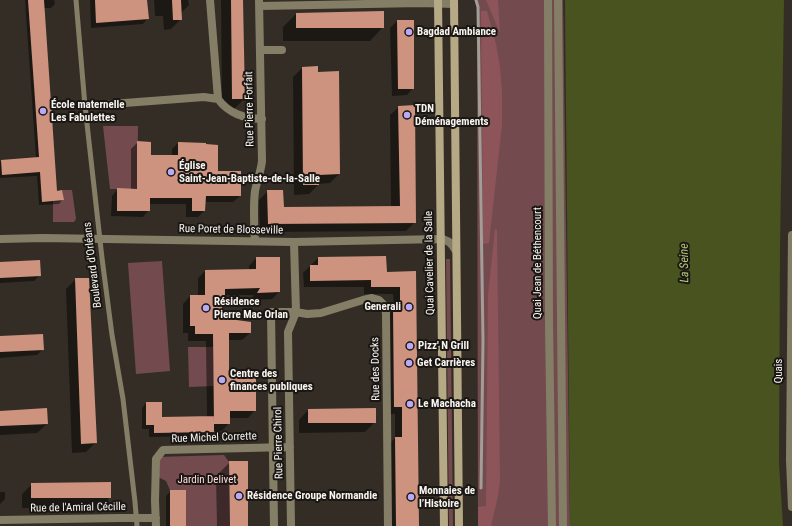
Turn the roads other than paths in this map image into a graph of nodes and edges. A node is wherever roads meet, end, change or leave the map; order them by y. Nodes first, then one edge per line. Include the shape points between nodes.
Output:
1 (76, 0) edge
2 (210, 0) edge
3 (548, 0) edge
4 (558, 0) edge
5 (438, 2) edge
6 (454, 2) edge
7 (259, 3) edge
8 (261, 50) junction
9 (282, 50) dead end
10 (218, 99) junction
11 (84, 106) junction
12 (262, 118) junction
13 (792, 235) edge
14 (0, 239) edge
15 (100, 239) junction
16 (441, 239) junction
17 (255, 241) junction
18 (294, 242) junction
19 (456, 251) junction
20 (296, 312) junction
21 (273, 447) junction
22 (290, 447) junction
23 (792, 507) edge
24 (0, 520) edge
25 (137, 522) edge
26 (156, 522) edge
27 (16, 523) edge
28 (274, 526) edge
29 (291, 526) edge
30 (388, 526) edge
31 (444, 526) edge
32 (459, 526) edge
33 (552, 526) edge
34 (563, 526) edge

1 - 11 lane, Boulevard d'Orléans
2 - 10 street
3 - 33 street, Quai Jean de Béthencourt
4 - 34 street, Quai Jean de Béthencourt
5 - 6 street
5 - 7 street
5 - 16 main road, Quai Cavelier de la Salle
6 - 19 main road
7 - 8 street, Rue Pierre Forfait
8 - 9 street
8 - 12 street, Rue Pierre Forfait
10 - 11 street via 204,97
10 - 12 street via 230,111 243,117
11 - 15 lane, Boulevard d'Orléans
12 - 17 street, Rue Pierre Forfait via 261,165 254,200
13 - 23 street, Quais
14 - 15 street, Rue Poret de Blosseville
15 - 17 street, Rue Poret de Blosseville
15 - 25 lane, Boulevard d'Orléans via 123,399
16 - 18 street, Rue Poret de Blosseville
16 - 19 street via 451,243
16 - 31 main road, Quai Cavelier de la Salle
17 - 18 street, Rue Poret de Blosseville
18 - 20 street, Rue Pierre Chirol
19 - 32 main road
20 - 21 street via 271,312
20 - 22 street, Rue Pierre Chirol via 288,332
20 - 30 street, Rue des Docks via 321,312 372,298 384,305
21 - 22 street, Rue Michel Corrette
21 - 26 street, Rue Michel Corrette via 163,450 156,459
21 - 28 street
22 - 29 street, Rue Pierre Chirol
24 - 27 street, Rue de l'Amiral Cécille
25 - 26 street, Rue de l'Amiral Cécille
25 - 27 street, Rue de l'Amiral Cécille

